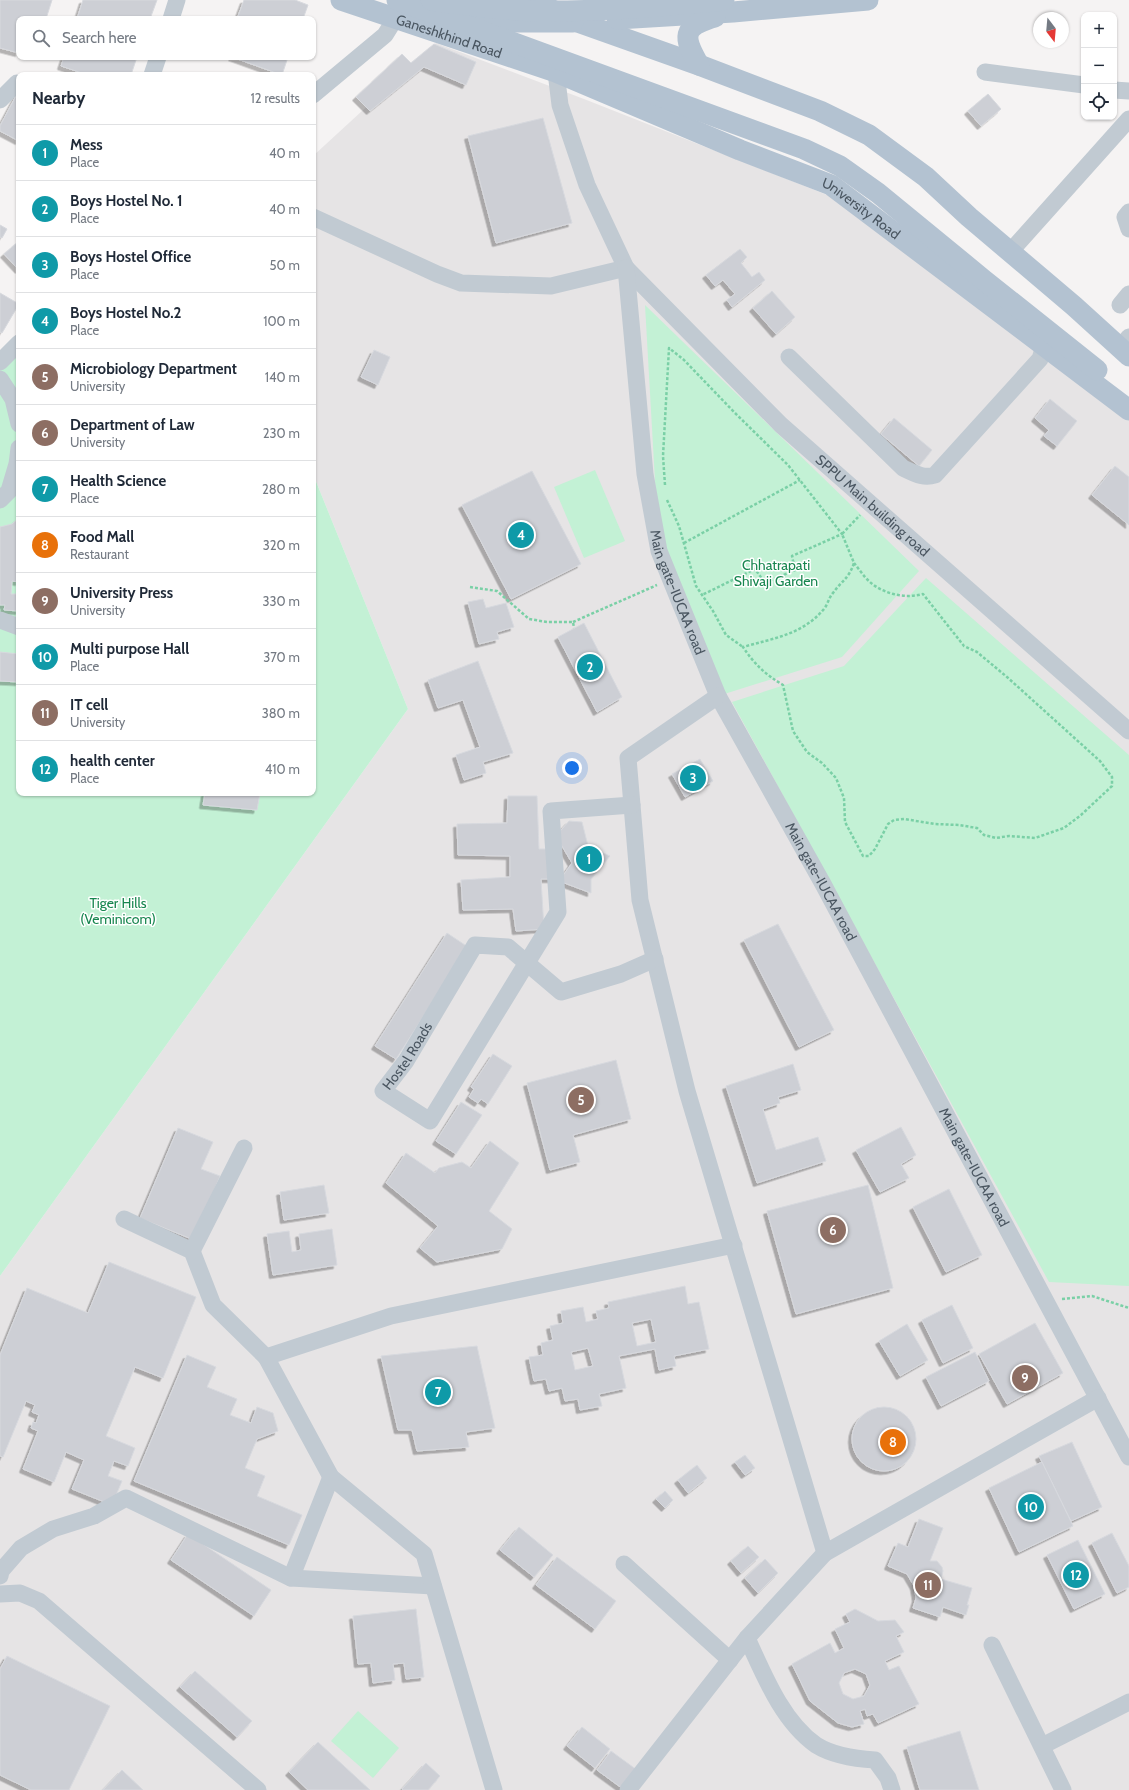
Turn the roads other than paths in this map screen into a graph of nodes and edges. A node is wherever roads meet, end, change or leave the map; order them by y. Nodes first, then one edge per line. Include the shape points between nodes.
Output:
1 (177, 0) edge
2 (341, 0) edge
3 (431, 0) edge
4 (531, 0) edge
5 (868, 0) edge
6 (729, 6) edge
7 (399, 14) edge
8 (172, 16) edge
9 (578, 22) junction
10 (157, 60) edge
11 (698, 65) junction
12 (153, 72) edge
13 (556, 72) junction
14 (985, 72) dead end
15 (16, 84) edge
16 (1081, 85) edge
17 (1117, 90) edge
18 (316, 92) edge
19 (1129, 92) edge
20 (0, 100) edge
21 (1129, 119) edge
22 (1129, 212) edge
23 (316, 218) edge
24 (1129, 229) edge
25 (1010, 252) junction
26 (626, 268) junction
27 (16, 346) edge
28 (1044, 346) junction
29 (1126, 347) edge
30 (789, 357) dead end
31 (0, 362) edge
32 (0, 379) edge
33 (1129, 395) edge
34 (1129, 410) edge
35 (16, 411) edge
36 (16, 467) edge
37 (0, 500) edge
38 (0, 620) edge
39 (16, 626) edge
40 (718, 696) junction
41 (1129, 731) edge
42 (632, 805) junction
43 (655, 959) junction
44 (528, 963) junction
45 (244, 1148) dead end
46 (124, 1219) dead end
47 (734, 1245) junction
48 (192, 1252) junction
49 (266, 1357) junction
50 (1098, 1398) junction
51 (1129, 1457) edge
52 (330, 1477) junction
53 (825, 1553) junction
54 (624, 1564) dead end
55 (0, 1576) edge
56 (291, 1578) junction
57 (433, 1586) junction
58 (0, 1594) edge
59 (747, 1638) junction
60 (992, 1645) dead end
61 (730, 1660) junction
62 (1129, 1702) edge
63 (1042, 1746) junction
64 (258, 1790) edge
65 (494, 1790) edge
66 (628, 1790) edge
67 (892, 1790) edge
68 (1063, 1790) edge

1 - 8 street
2 - 7 main road, Ganeshkhind Road
3 - 6 main road, bridge via 491,8 567,11
4 - 9 main road
5 - 6 main road
6 - 9 main road
6 - 11 main road via 695,25 688,33 686,41
7 - 9 main road
7 - 13 main road, Ganeshkhind Road
7 - 18 street via 385,35
7 - 33 main road, bridge via 797,147 840,166 878,193
9 - 11 main road
10 - 12 street
11 - 25 main road via 820,111 869,135 926,177
13 - 26 street via 560,105 587,185
13 - 28 main road, University Road via 740,150 831,185
14 - 16 street
15 - 20 street
17 - 19 street
21 - 25 street
22 - 24 street via 1125,217
23 - 26 street via 461,283 552,286
25 - 29 main road
26 - 40 street, Main gate-IUCAA road via 645,474 659,551
26 - 41 street, SPPU Main building road via 781,425
27 - 31 street
28 - 30 street via 1040,359 935,475 928,478 903,468
28 - 34 main road, University Road
32 - 35 street via 13,398
36 - 37 street via 9,491
38 - 39 street
40 - 42 street via 628,758
40 - 50 street, Main gate-IUCAA road via 823,884
42 - 43 street via 640,900
42 - 44 street, Hostel Roads via 551,811 558,912
43 - 44 street via 621,974 561,992
43 - 47 street via 687,1092
44 - 44 street, Hostel Roads via 430,1121 383,1091 406,1061 476,945 508,947
45 - 48 street
46 - 48 street
47 - 49 street via 391,1316
47 - 53 street
48 - 49 street via 212,1305
49 - 52 street
50 - 51 street, Main gate-IUCAA road
50 - 53 street
52 - 56 street
52 - 57 street via 424,1554
53 - 59 street
54 - 61 street
55 - 56 street via 1,1571 21,1548 53,1529 94,1516 126,1498
56 - 57 street
57 - 65 street
58 - 64 street via 20,1592 38,1601
59 - 61 street
59 - 67 street via 788,1719 817,1746 850,1758 875,1760 888,1778
60 - 63 street
61 - 66 street
62 - 63 street
63 - 68 street

